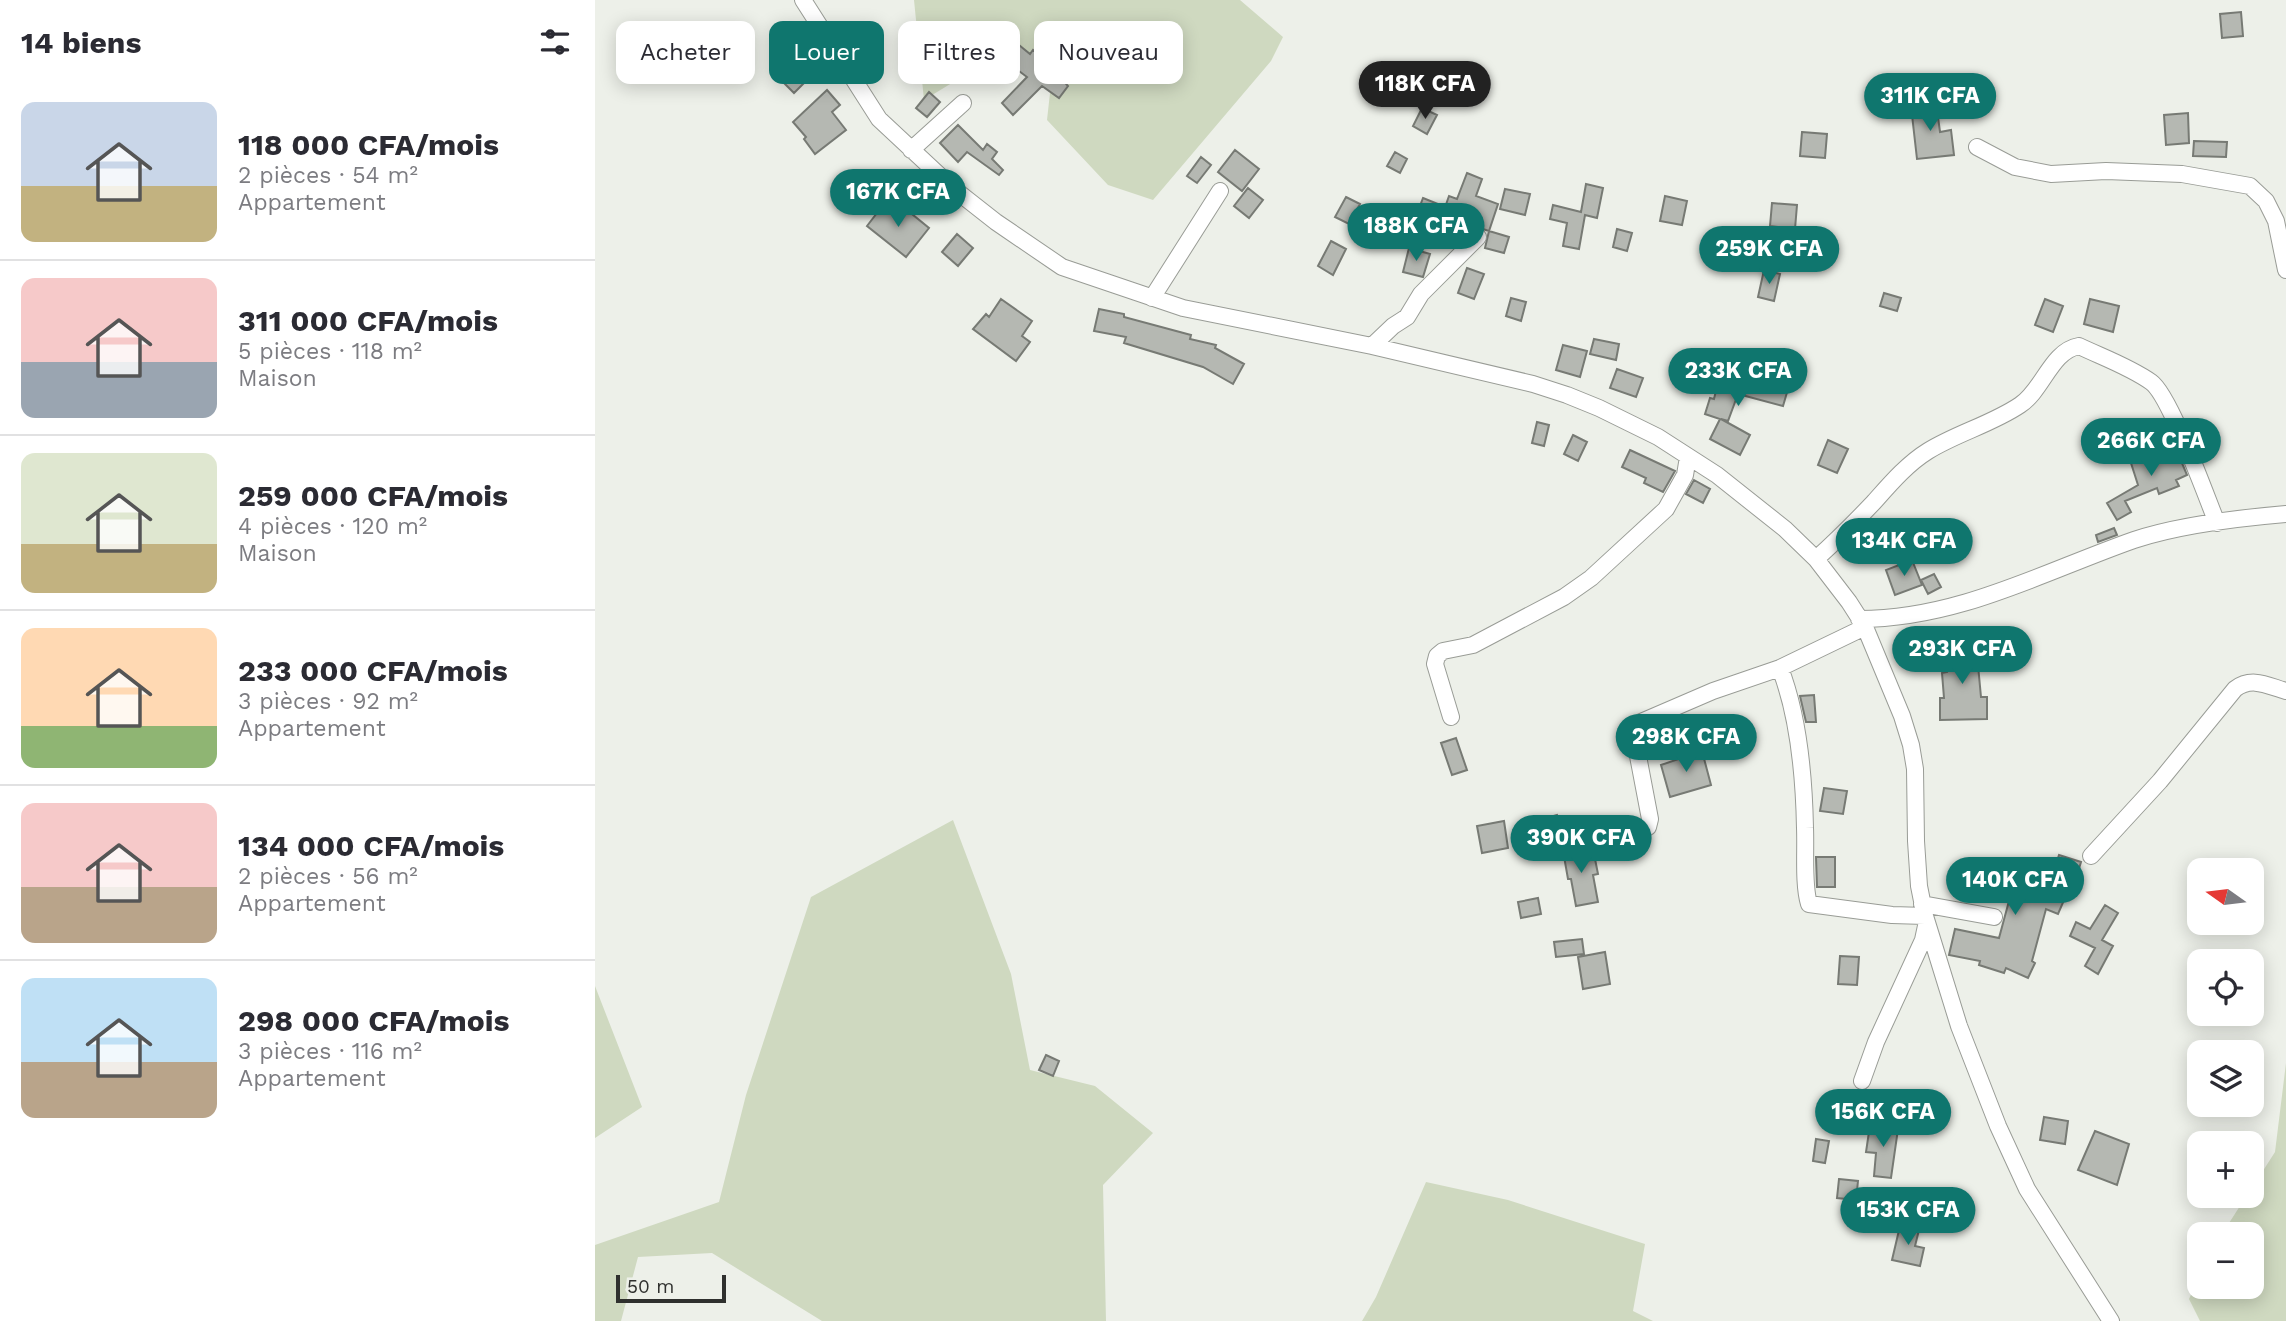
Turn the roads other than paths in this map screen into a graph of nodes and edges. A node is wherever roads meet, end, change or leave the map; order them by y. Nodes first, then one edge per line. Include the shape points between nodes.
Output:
1 (803, 0) edge
2 (963, 103) dead end
3 (1977, 147) dead end
4 (911, 150) junction
5 (1220, 191) dead end
6 (1478, 237) dead end
7 (2286, 270) edge
8 (1153, 298) junction
9 (1372, 346) junction
10 (1688, 457) junction
11 (2286, 514) edge
12 (2217, 523) junction
13 (1816, 559) junction
14 (1862, 623) junction
15 (1780, 668) junction
16 (2286, 691) edge
17 (1451, 718) dead end
18 (1573, 837) dead end
19 (2091, 856) dead end
20 (1925, 914) junction
21 (1994, 917) dead end
22 (1862, 1082) dead end
23 (2111, 1321) edge

1 - 4 street via 879,119
2 - 4 street
3 - 7 street via 2015,167 2051,174 2182,174 2250,186 2266,201 2276,221
4 - 8 street via 996,222 1062,267
5 - 8 street
6 - 9 street via 1421,294 1407,317
8 - 9 street
9 - 10 street via 1567,395 1658,437
10 - 13 street via 1785,529
10 - 17 street via 1685,475 1666,509 1591,578 1473,645 1437,656 1435,664
11 - 12 street
12 - 13 street via 2154,383 2079,346 2061,355 2021,405 1928,451 1902,472
12 - 14 street via 2136,540 1967,603
13 - 14 street
14 - 15 street
14 - 20 street via 1911,745
15 - 18 street via 1641,722 1634,736 1648,827
15 - 20 street via 1796,732 1805,802 1809,904 1892,915
16 - 19 street via 2254,681 2235,689
20 - 21 street
20 - 22 street via 1923,940
20 - 23 street via 1959,1026 1998,1126 2028,1189

